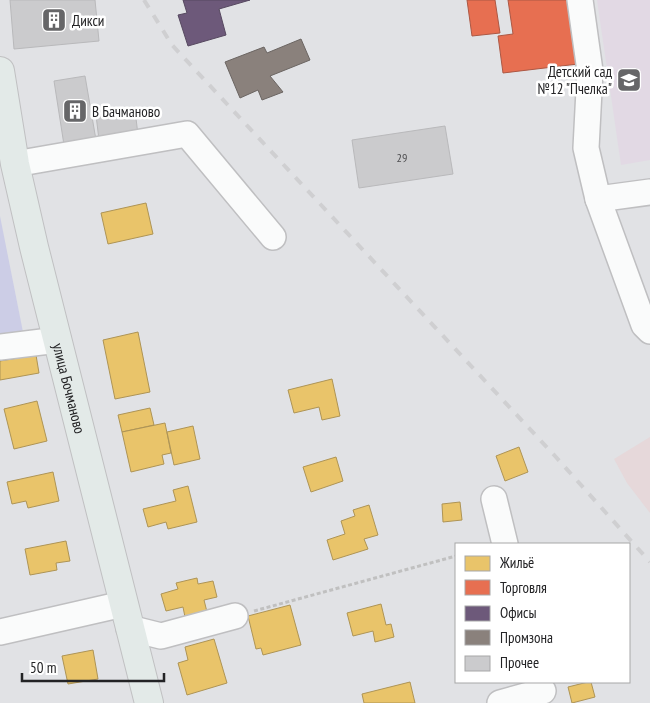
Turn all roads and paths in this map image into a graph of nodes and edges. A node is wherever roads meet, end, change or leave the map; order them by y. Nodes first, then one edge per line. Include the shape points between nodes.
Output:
1 (580, 0) edge
2 (0, 71) edge
3 (15, 164) junction
4 (650, 192) edge
5 (598, 199) junction
6 (273, 237) dead end
7 (650, 331) edge
8 (58, 340) junction
9 (0, 347) edge
10 (494, 499) dead end
11 (505, 543) edge
12 (455, 556) edge
13 (126, 616) junction
14 (236, 616) joint
15 (0, 632) edge
16 (543, 692) edge
17 (149, 703) edge
18 (500, 703) edge

1 - 5 street via 590,71 586,148
2 - 3 main road, улица Бочманово
3 - 6 street via 187,134
3 - 8 main road, улица Бочманово
4 - 5 street
5 - 7 street via 644,324
8 - 9 street
8 - 13 main road, улица Бочманово
10 - 11 street
12 - 14 path
13 - 14 street via 161,636
13 - 15 street
13 - 17 main road, улица Бочманово
16 - 18 street

